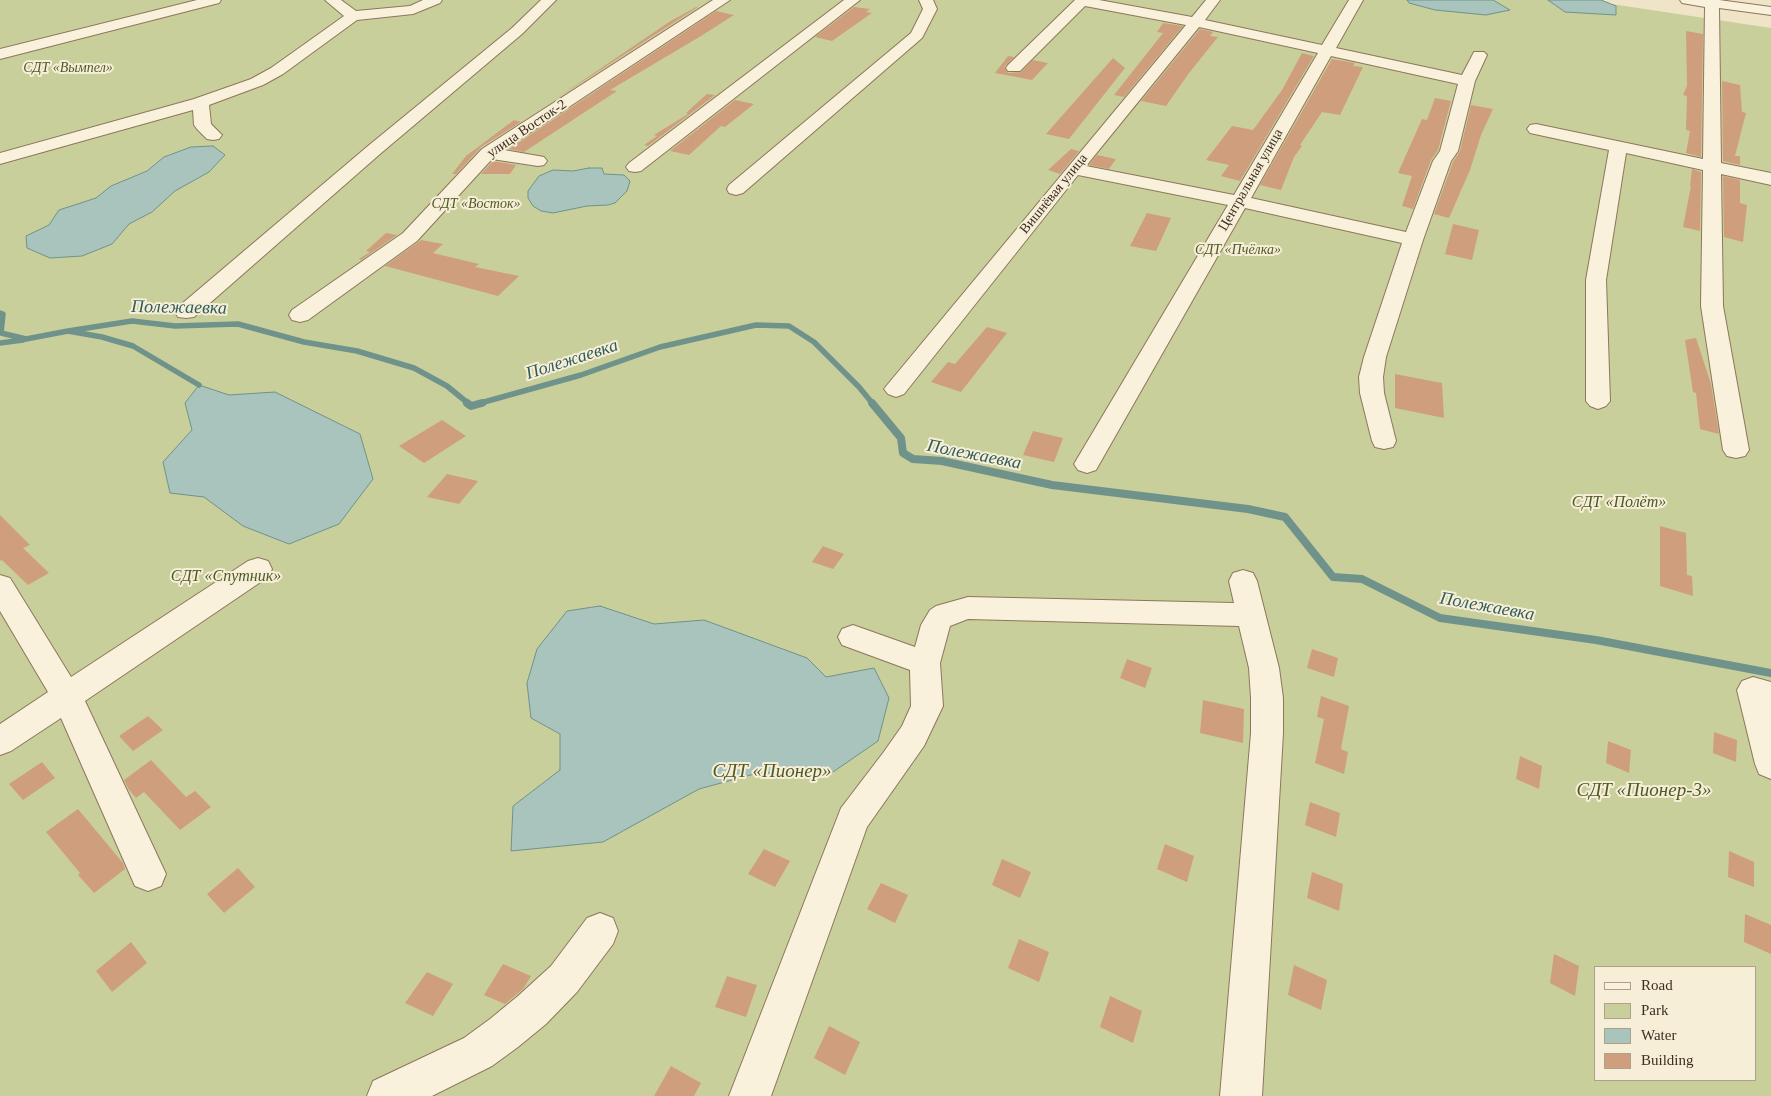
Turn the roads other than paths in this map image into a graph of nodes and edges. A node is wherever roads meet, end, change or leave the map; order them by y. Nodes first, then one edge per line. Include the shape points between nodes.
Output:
1 (214, 0) edge
2 (332, 0) edge
3 (435, 0) edge
4 (549, 0) edge
5 (723, 0) edge
6 (853, 0) edge
7 (926, 0) edge
8 (1083, 0) edge
9 (1212, 0) edge
10 (1356, 0) edge
11 (1687, 0) edge
12 (1712, 9) junction
13 (1771, 12) edge
14 (353, 16) junction
15 (1194, 22) junction
16 (1771, 24) edge
17 (1326, 52) junction
18 (0, 54) edge
19 (1479, 55) dead end
20 (1014, 68) dead end
21 (1467, 81) junction
22 (200, 102) junction
23 (1536, 129) dead end
24 (213, 135) dead end
25 (1618, 147) junction
26 (488, 153) junction
27 (0, 160) edge
28 (538, 161) dead end
29 (1712, 167) junction
30 (634, 168) dead end
31 (1074, 169) junction
32 (1771, 179) edge
33 (736, 189) dead end
34 (1238, 201) junction
35 (1413, 240) junction
36 (186, 312) dead end
37 (300, 315) dead end
38 (896, 388) dead end
39 (1598, 401) dead end
40 (1384, 441) dead end
41 (1736, 450) dead end
42 (1087, 464) dead end
43 (258, 569) dead end
44 (1243, 581) dead end
45 (0, 586) edge
46 (1252, 615) junction
47 (854, 637) dead end
48 (925, 663) junction
49 (1771, 695) edge
50 (67, 697) junction
51 (0, 741) edge
52 (1771, 764) edge
53 (148, 874) dead end
54 (600, 931) dead end
55 (388, 1096) edge
56 (750, 1096) edge
57 (1241, 1096) edge

1 - 18 street
2 - 14 street
3 - 14 street via 413,10
4 - 36 street via 517,31
5 - 26 street, улица Восток-2
6 - 30 street
7 - 33 street via 930,9 916,35
8 - 15 street
8 - 20 street
9 - 15 street, Вишнёвая улица
10 - 17 street, Центральная улица
11 - 12 street
12 - 13 street
12 - 16 street
12 - 29 street
14 - 22 street via 266,77
15 - 17 street
15 - 31 street, Вишнёвая улица
17 - 21 street
17 - 34 street, Центральная улица
19 - 21 street
21 - 35 street via 1449,151 1442,161
22 - 24 street via 203,125
22 - 27 street
23 - 25 street
25 - 29 street
25 - 39 street via 1596,280
26 - 28 street
26 - 37 street, улица Восток-2 via 410,237
29 - 32 street
29 - 41 street via 1712,306
31 - 34 street
31 - 38 street, Вишнёвая улица
34 - 35 street
34 - 42 street, Центральная улица
35 - 40 street via 1376,352 1371,377 1373,405
43 - 50 street
44 - 46 street
45 - 50 street
46 - 48 street via 968,608 940,618
46 - 57 street via 1264,668 1268,733
47 - 48 street
48 - 56 street via 927,706 895,764 852,819
49 - 52 street via 1753,690
50 - 51 street
50 - 53 street
54 - 55 street via 564,979 504,1033 478,1052

